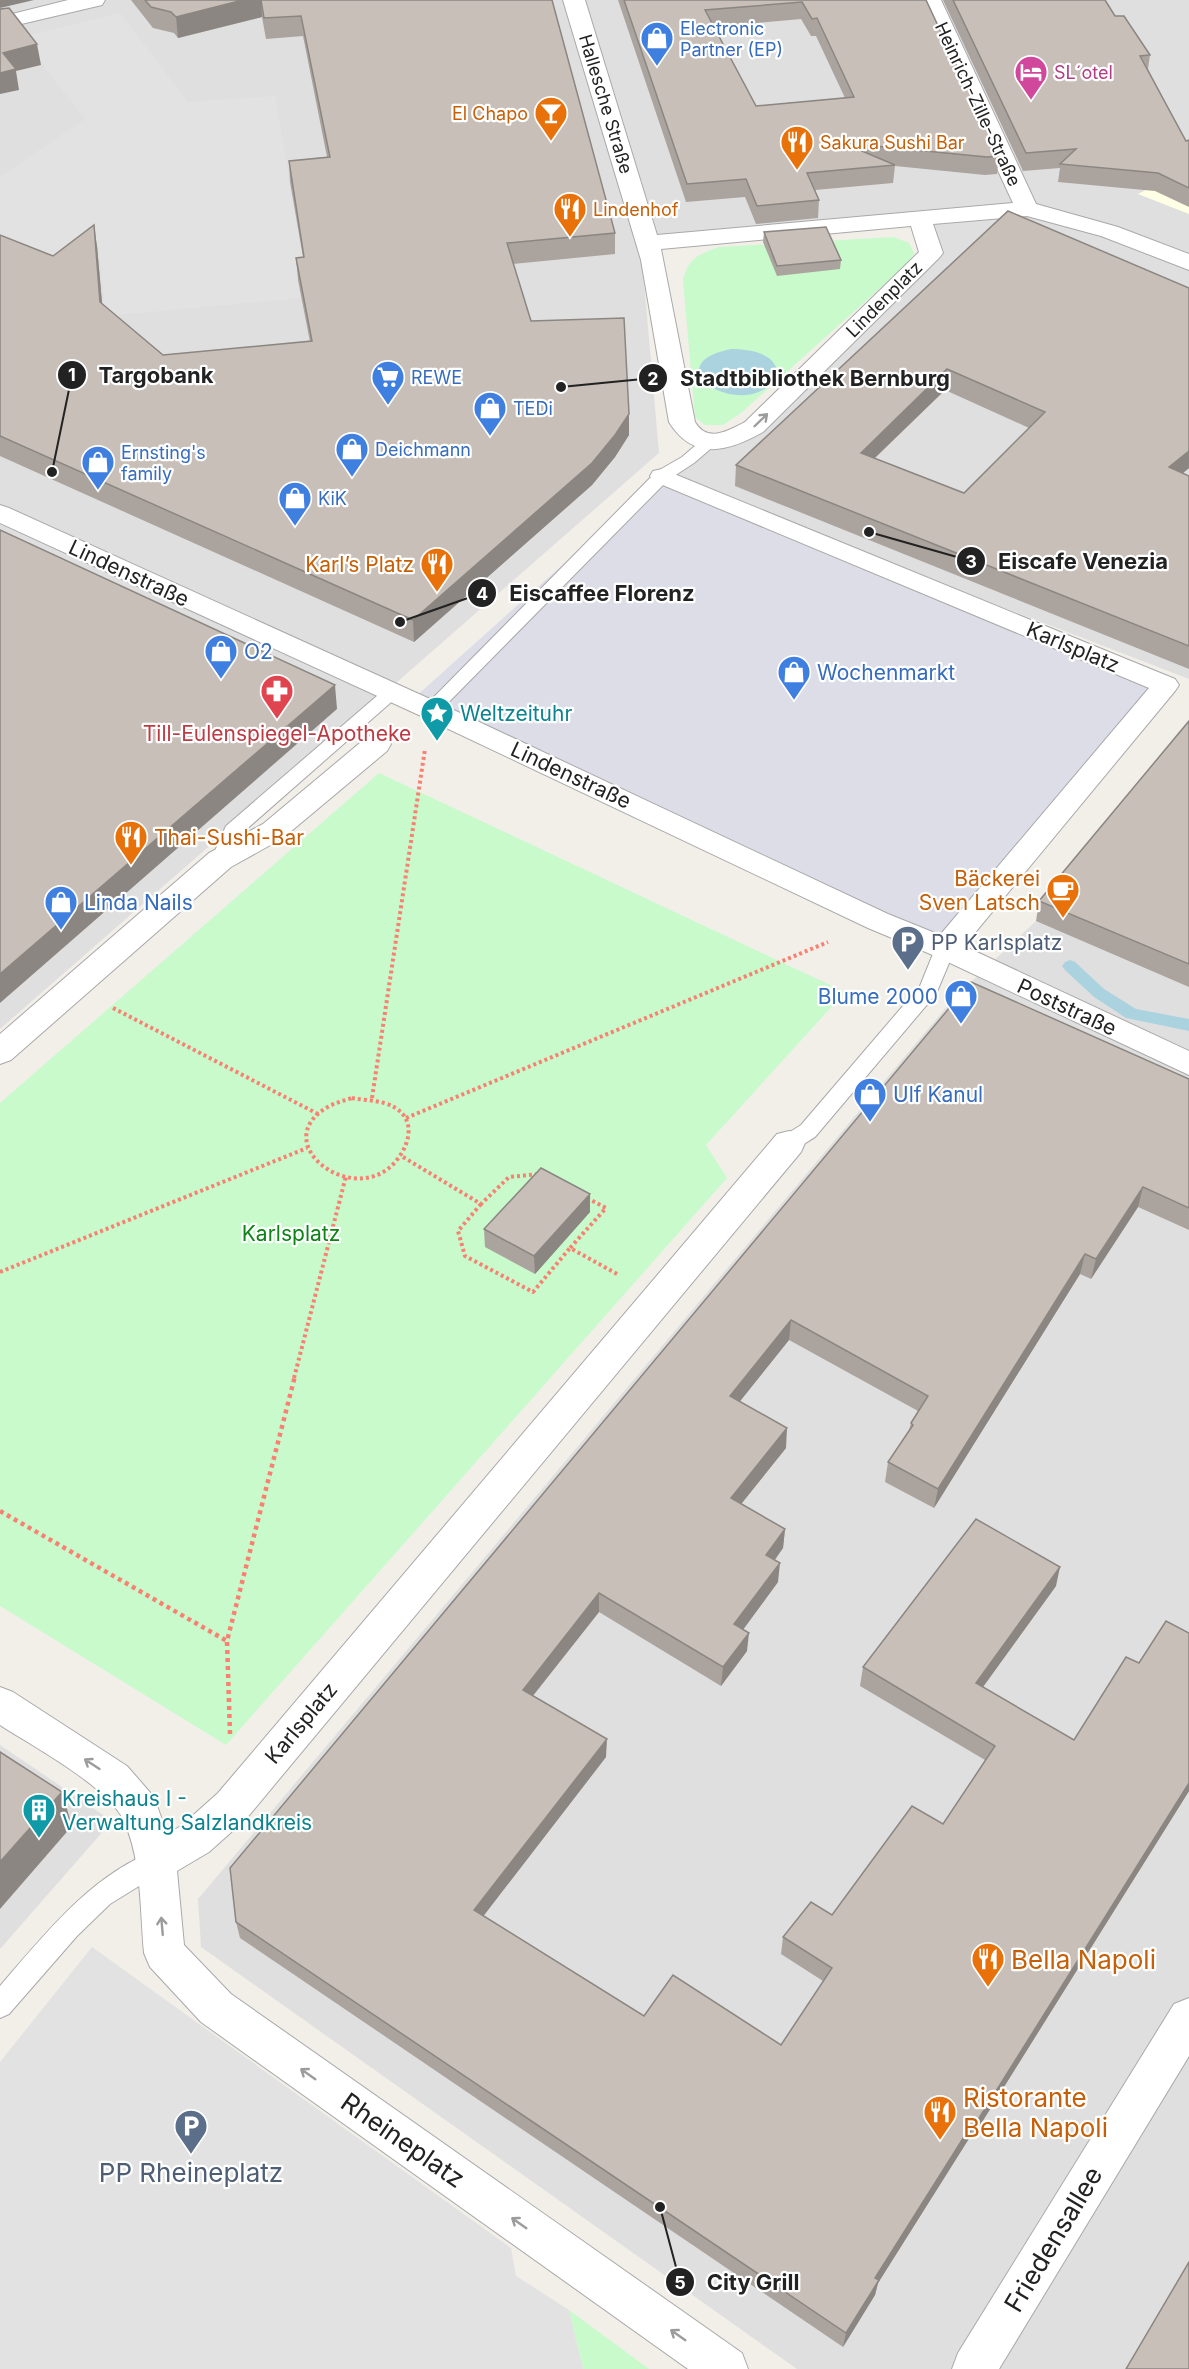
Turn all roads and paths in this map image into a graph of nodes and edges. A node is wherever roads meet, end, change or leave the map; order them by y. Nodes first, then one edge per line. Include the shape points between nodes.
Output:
1 (94, 0) edge
2 (574, 0) edge
3 (930, 0) edge
4 (0, 23) edge
5 (1026, 209) junction
6 (920, 219) junction
7 (647, 243) junction
8 (1189, 263) edge
9 (709, 442) junction
10 (662, 476) junction
11 (0, 513) edge
12 (391, 693) junction
13 (431, 710) junction
14 (377, 744) dead end
15 (220, 860) junction
16 (878, 921) junction
17 (945, 949) junction
18 (74, 988) junction
19 (0, 1052) edge
20 (1189, 1064) edge
21 (372, 1098) junction
22 (318, 1114) junction
23 (406, 1118) junction
24 (789, 1143) joint
25 (307, 1148) junction
26 (403, 1156) junction
27 (346, 1176) junction
28 (548, 1178) edge
29 (577, 1193) edge
30 (481, 1204) junction
31 (570, 1248) junction
32 (0, 1272) edge
33 (660, 1296) junction
34 (0, 1511) edge
35 (227, 1641) junction
36 (0, 1704) edge
37 (232, 1806) junction
38 (156, 1862) junction
39 (0, 2005) edge
40 (1189, 2018) edge
41 (726, 2369) edge
42 (974, 2369) edge

1 - 4 street
2 - 7 street, Hallesche Straße
3 - 5 street, Heinrich-Zille-Straße
5 - 6 street
5 - 8 street via 1073,218
6 - 7 street
9 -> 6 street, Lindenplatz via 735,438 754,427 931,253
7 - 9 street via 682,422 690,435
9 - 10 lane
10 - 13 lane
10 - 17 street, Karlsplatz via 1166,686
11 - 12 street, Lindenstraße
12 - 13 street, Lindenstraße
12 - 15 lane via 233,831
13 - 16 street, Lindenstraße
13 - 21 path
14 - 15 street via 273,831
15 - 18 street
16 - 17 street, Lindenstraße
16 - 23 path
17 - 20 street, Poststraße
17 - 24 lane via 929,988 808,1131
18 - 19 street
18 - 22 path
21 - 22 path via 333,1103
21 - 23 path via 392,1105
22 - 25 path via 308,1131
23 - 26 path via 411,1137
24 - 33 street, Karlsplatz
25 - 27 path via 314,1161 328,1171
25 - 32 path
26 - 27 path via 372,1175
26 - 30 path
27 - 35 path
28 - 30 path via 538,1173 509,1177
29 - 31 path via 606,1208
30 - 31 path via 458,1231 465,1256 533,1292
31 - 33 path
33 - 37 street, Karlsplatz
34 - 35 path
35 - 37 path
38 -> 36 street via 140,1810 113,1778
37 - 38 street, Karlsplatz via 195,1839
38 - 39 lane via 101,1896 68,1927
41 -> 38 street, Rheineplatz via 216,2008 164,1953
40 - 42 street, Friedensallee

